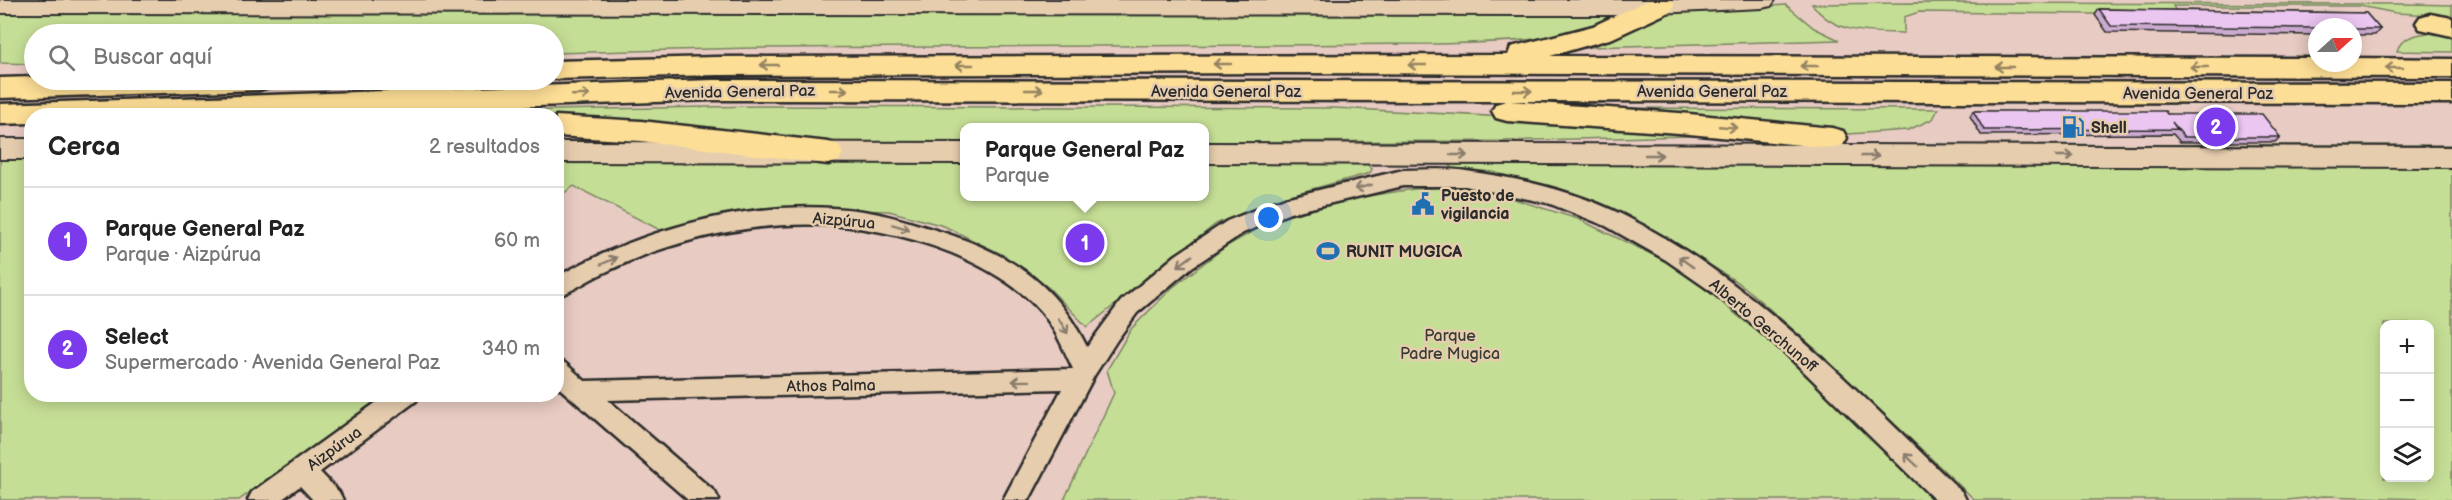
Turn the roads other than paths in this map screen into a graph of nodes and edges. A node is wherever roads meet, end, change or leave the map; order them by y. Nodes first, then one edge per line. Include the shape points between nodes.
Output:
1 (1504, 0) edge
2 (1762, 0) edge
3 (1229, 3) edge
4 (1319, 3) edge
5 (0, 4) edge
6 (1661, 5) junction
7 (1540, 7) junction
8 (1880, 43) dead end
9 (1476, 65) junction
10 (2452, 68) edge
11 (564, 70) edge
12 (0, 79) edge
13 (24, 80) edge
14 (24, 87) edge
15 (0, 88) edge
16 (1293, 91) junction
17 (2452, 93) edge
18 (235, 108) edge
19 (24, 113) edge
20 (0, 114) edge
21 (564, 126) edge
22 (1832, 138) dead end
23 (0, 149) edge
24 (24, 149) edge
25 (564, 152) edge
26 (828, 153) junction
27 (960, 153) edge
28 (1209, 153) edge
29 (2452, 157) edge
30 (1402, 166) junction
31 (564, 284) edge
32 (1082, 374) junction
33 (564, 376) edge
34 (582, 391) junction
35 (396, 402) edge
36 (303, 471) junction
37 (261, 500) edge
38 (330, 500) edge
39 (706, 500) edge
40 (1016, 500) edge
41 (1953, 500) edge

1 - 7 street
2 - 6 street
3 - 4 street
3 - 5 street
4 - 7 street
6 - 7 street
6 - 9 highway via 1603,32
8 - 9 highway
10 -> 9 highway, Avenida General Paz
9 -> 11 highway, Avenida General Paz
12 - 13 highway
14 - 15 highway
16 -> 17 highway, Avenida General Paz
18 -> 16 highway, Avenida General Paz via 713,90
16 -> 22 highway
19 - 20 highway, Avenida General Paz
21 - 26 highway via 641,131
23 - 24 street
25 - 26 street
26 - 27 street
28 - 30 street
30 -> 29 street
30 -> 32 street, Alberto Gerchunoff via 1235,227 1184,261 1129,307
41 -> 30 street, Alberto Gerchunoff via 1791,344 1736,297 1674,254 1614,220 1552,196
31 -> 32 street, Aizpúrua via 603,264 694,230 782,217 853,218 893,225 957,245 1020,279 1065,326
32 -> 34 street, Athos Palma
32 - 40 street, Alberto Gerchunoff
33 - 34 street
34 - 39 street
35 - 36 street, Aizpúrua
36 - 37 street, Aizpúrua
36 - 38 street

